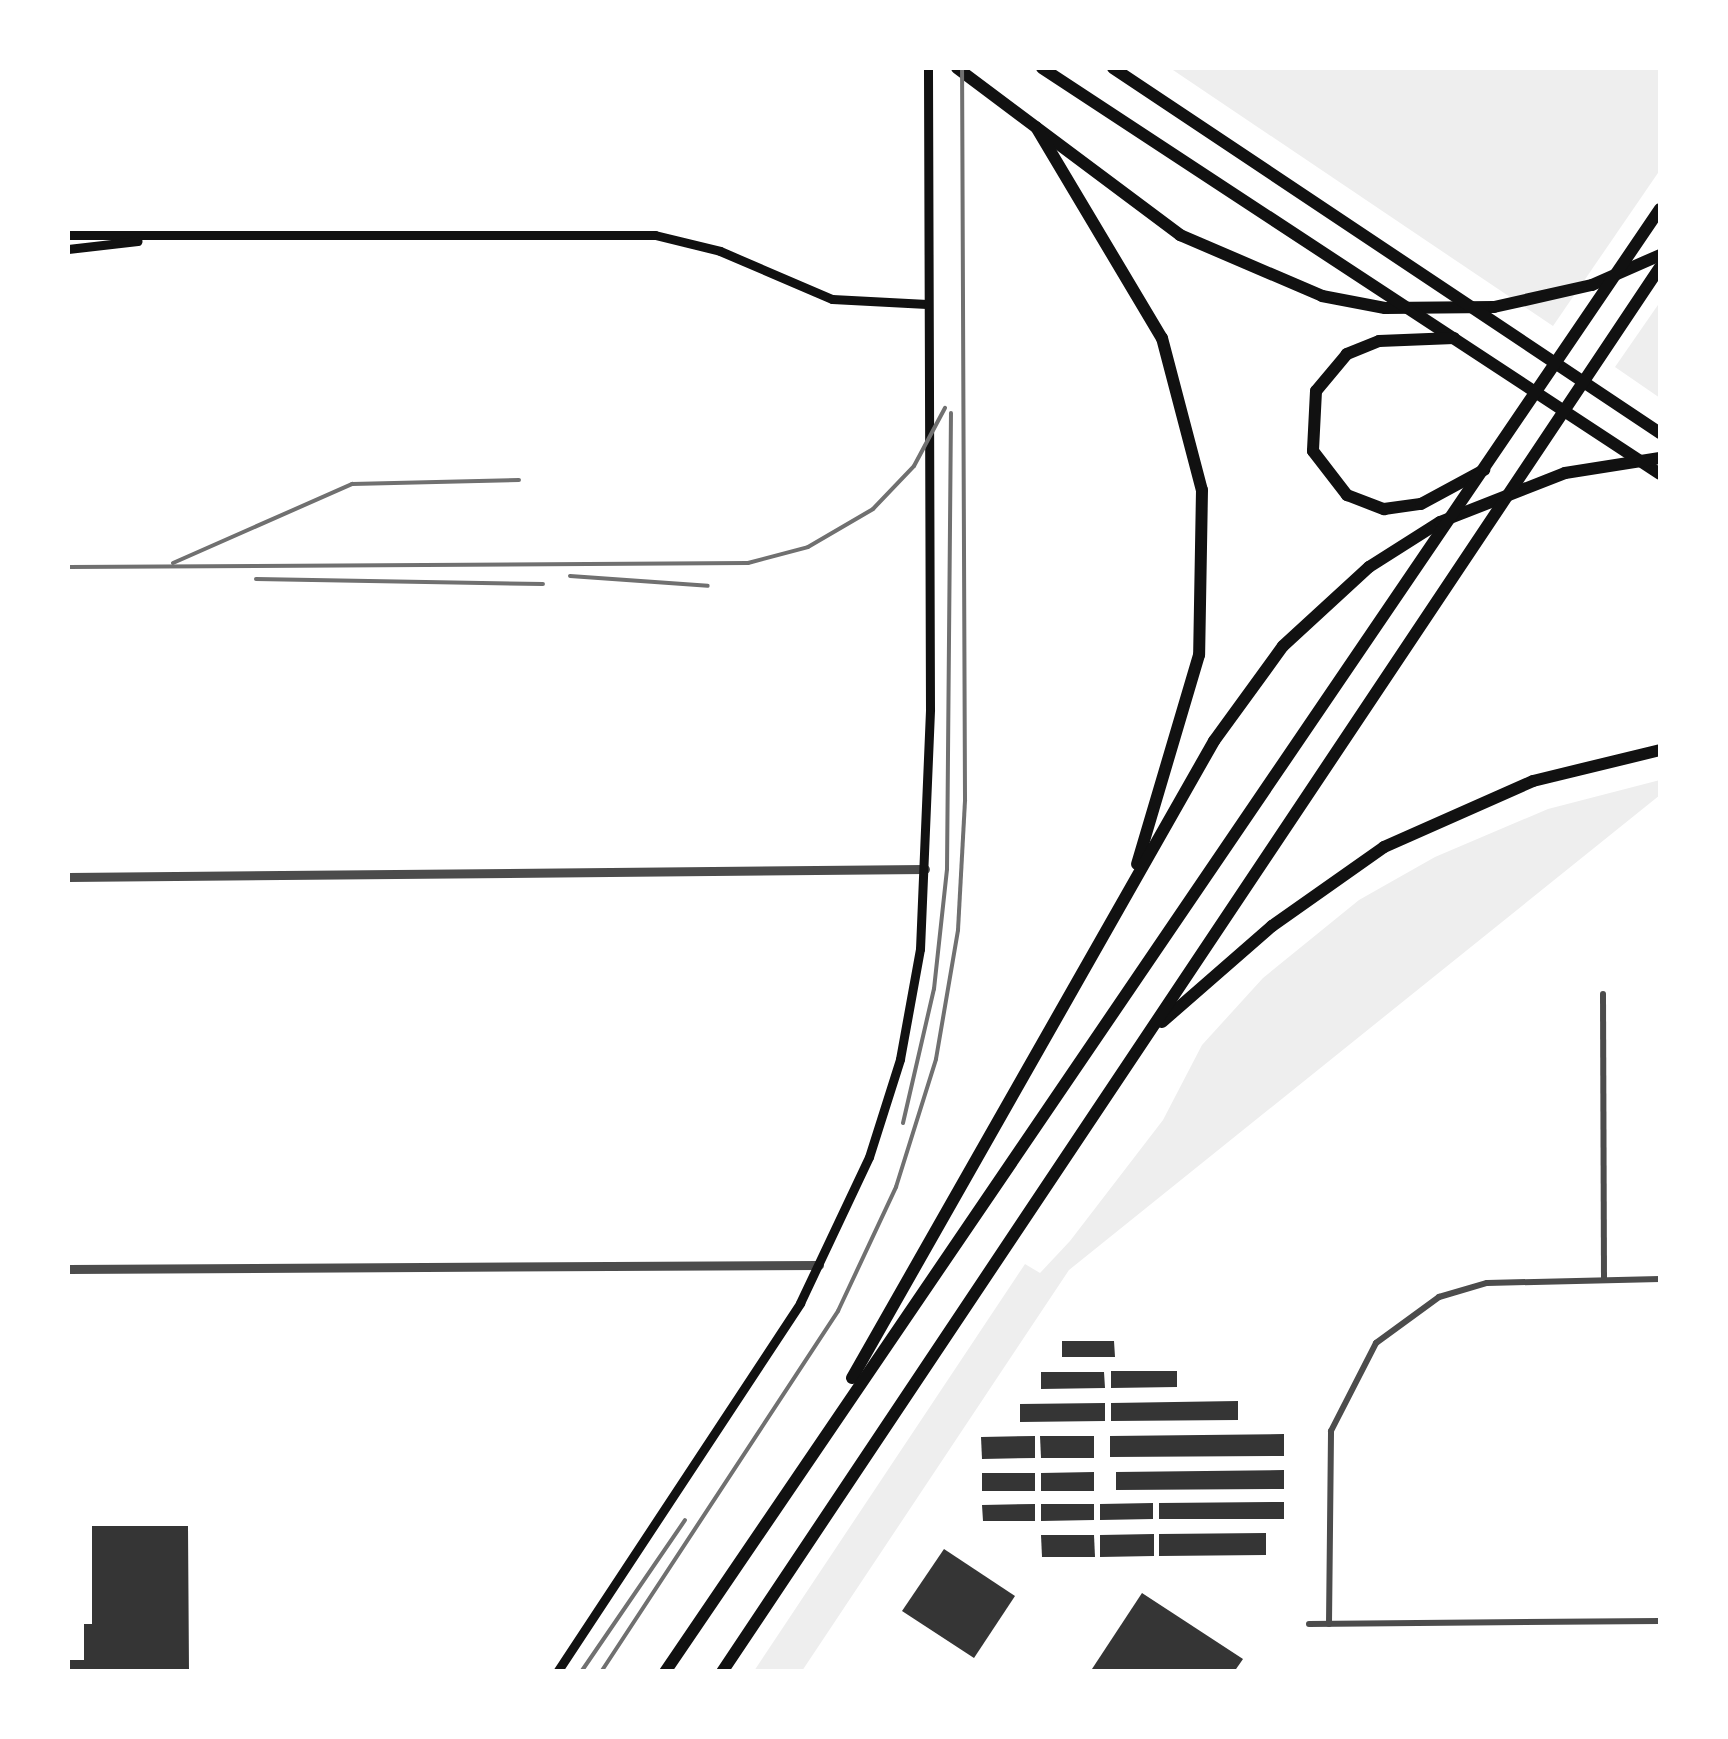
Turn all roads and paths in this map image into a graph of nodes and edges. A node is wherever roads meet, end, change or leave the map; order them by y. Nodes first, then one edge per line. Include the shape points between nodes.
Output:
1 (928, 68) edge
2 (957, 68) edge
3 (1042, 68) edge
4 (1113, 68) edge
5 (1036, 126) junction
6 (1660, 209) edge
7 (68, 235) edge
8 (155, 238) junction
9 (68, 249) edge
10 (1660, 255) edge
11 (1660, 267) edge
12 (1660, 280) edge
13 (1645, 290) junction
14 (927, 304) junction
15 (1456, 338) junction
16 (1660, 433) edge
17 (1660, 458) edge
18 (1488, 468) junction
19 (1660, 474) edge
20 (1660, 750) edge
21 (925, 869) junction
22 (68, 877) edge
23 (1127, 894) junction
24 (1603, 994) dead end
25 (1149, 1034) junction
26 (819, 1264) junction
27 (68, 1269) edge
28 (1660, 1279) edge
29 (1604, 1280) junction
30 (807, 1457) junction
31 (1660, 1621) edge
32 (1309, 1624) dead end
33 (1329, 1624) junction
34 (557, 1672) edge
35 (665, 1672) edge
36 (722, 1672) edge

1 - 14 main road
2 - 5 highway
3 - 15 highway
4 - 16 highway
5 - 10 highway via 1214,256 1322,296 1457,310 1555,296
5 - 23 highway via 1162,338 1202,490 1199,655
6 - 18 highway
7 - 8 main road
8 - 9 main road
8 - 14 main road via 655,235 720,251 832,299
11 - 13 highway
12 - 13 highway
13 - 25 highway
14 - 21 main road
15 - 18 highway via 1379,340 1347,354 1316,392 1314,451 1337,487 1384,509 1421,504
15 - 19 highway
17 - 23 highway via 1565,472 1485,501 1340,591 1239,702
18 - 30 highway
20 - 25 highway via 1534,781 1384,848 1272,926
21 - 22 street
21 - 26 main road via 900,1059 870,1157
23 - 30 highway
24 - 29 street
25 - 36 highway
26 - 27 street
26 - 34 main road via 693,1473
28 - 29 street
29 - 33 street via 1462,1288 1390,1330 1354,1372 1331,1432
30 - 35 highway
31 - 33 street
32 - 33 street

